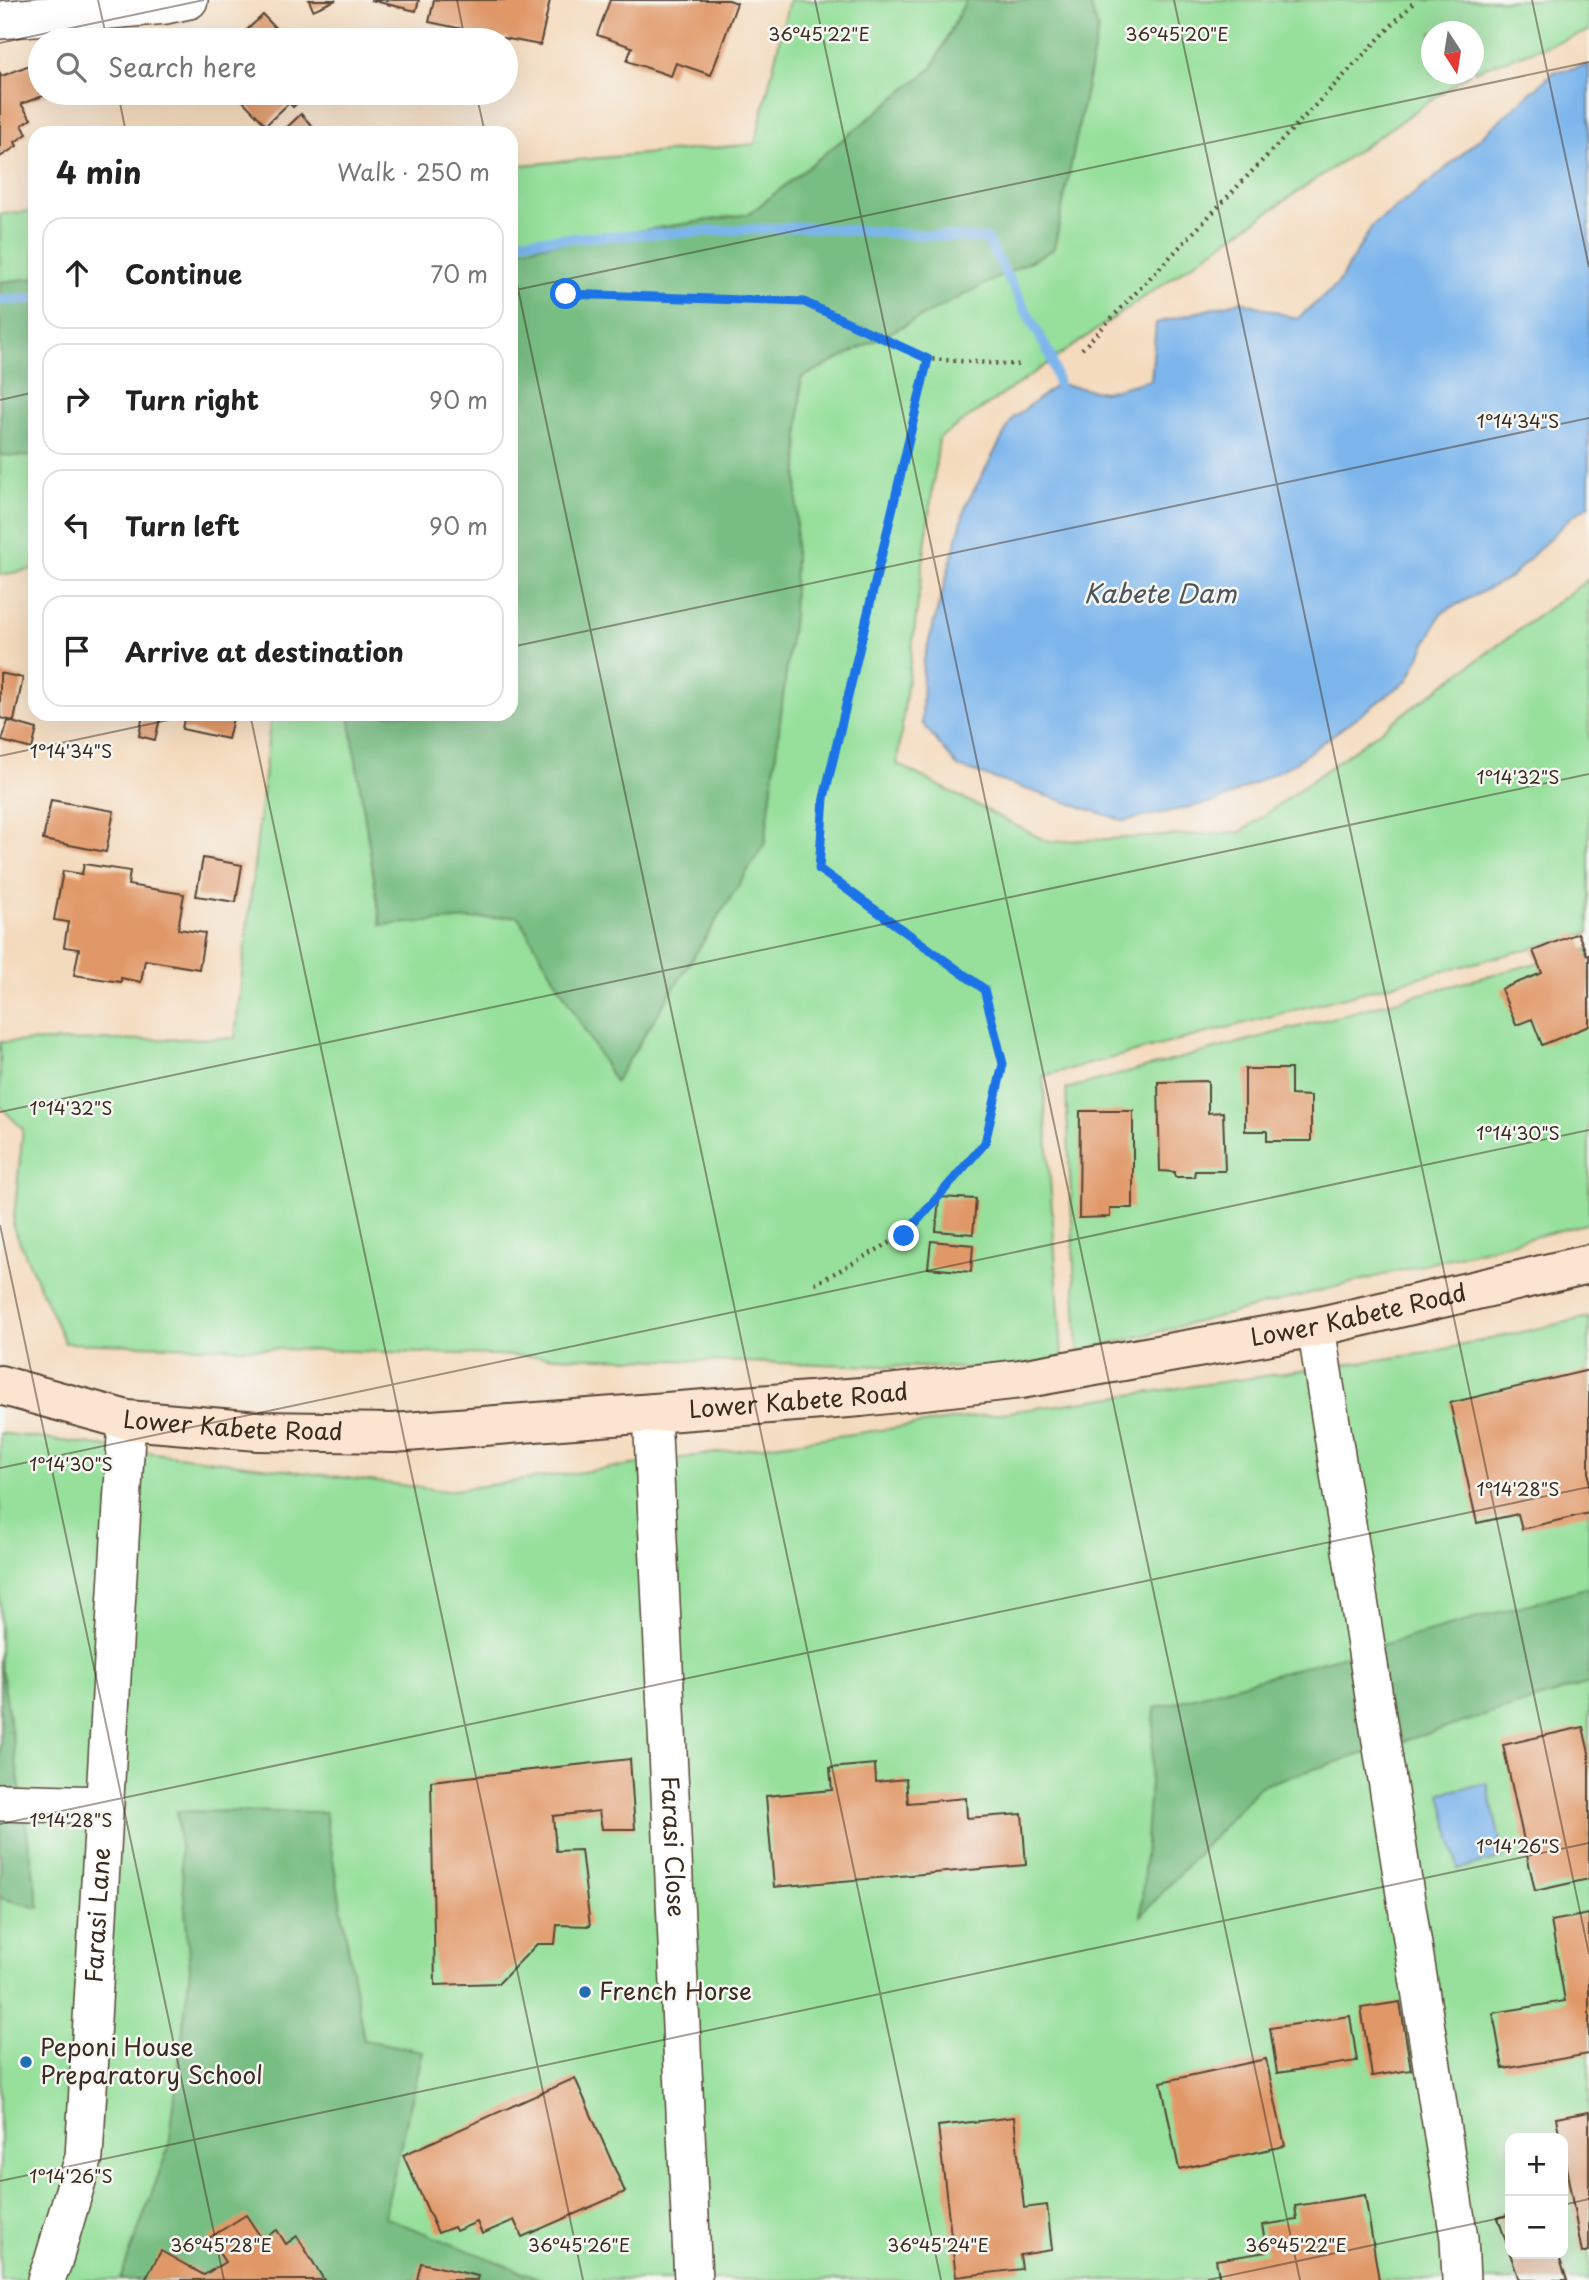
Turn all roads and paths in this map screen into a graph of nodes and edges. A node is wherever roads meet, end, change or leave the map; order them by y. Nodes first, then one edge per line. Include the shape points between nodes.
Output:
1 (189, 0) edge
2 (1416, 0) edge
3 (0, 20) edge
4 (566, 294) dead end
5 (1082, 349) dead end
6 (928, 359) junction
7 (1021, 365) dead end
8 (1589, 1264) edge
9 (815, 1284) dead end
10 (1316, 1327) junction
11 (0, 1385) edge
12 (652, 1413) junction
13 (127, 1420) junction
14 (0, 1802) edge
15 (105, 1805) junction
16 (46, 2280) edge
17 (693, 2280) edge
18 (1461, 2280) edge

1 - 3 street
2 - 5 path
4 - 6 path via 804,302
6 - 7 path
6 - 9 path via 824,798 819,869 984,989 1003,1064 985,1143 904,1236
8 - 10 main road, Lower Kabete Road
10 - 12 main road, Lower Kabete Road via 1021,1379
10 - 18 street via 1459,2238
11 - 13 main road, Lower Kabete Road
12 - 13 main road, Lower Kabete Road via 393,1433 258,1430
12 - 17 street, Farasi Close
13 - 15 street, Farasi Lane
14 - 15 street
15 - 16 street, Farasi Lane via 85,2157

